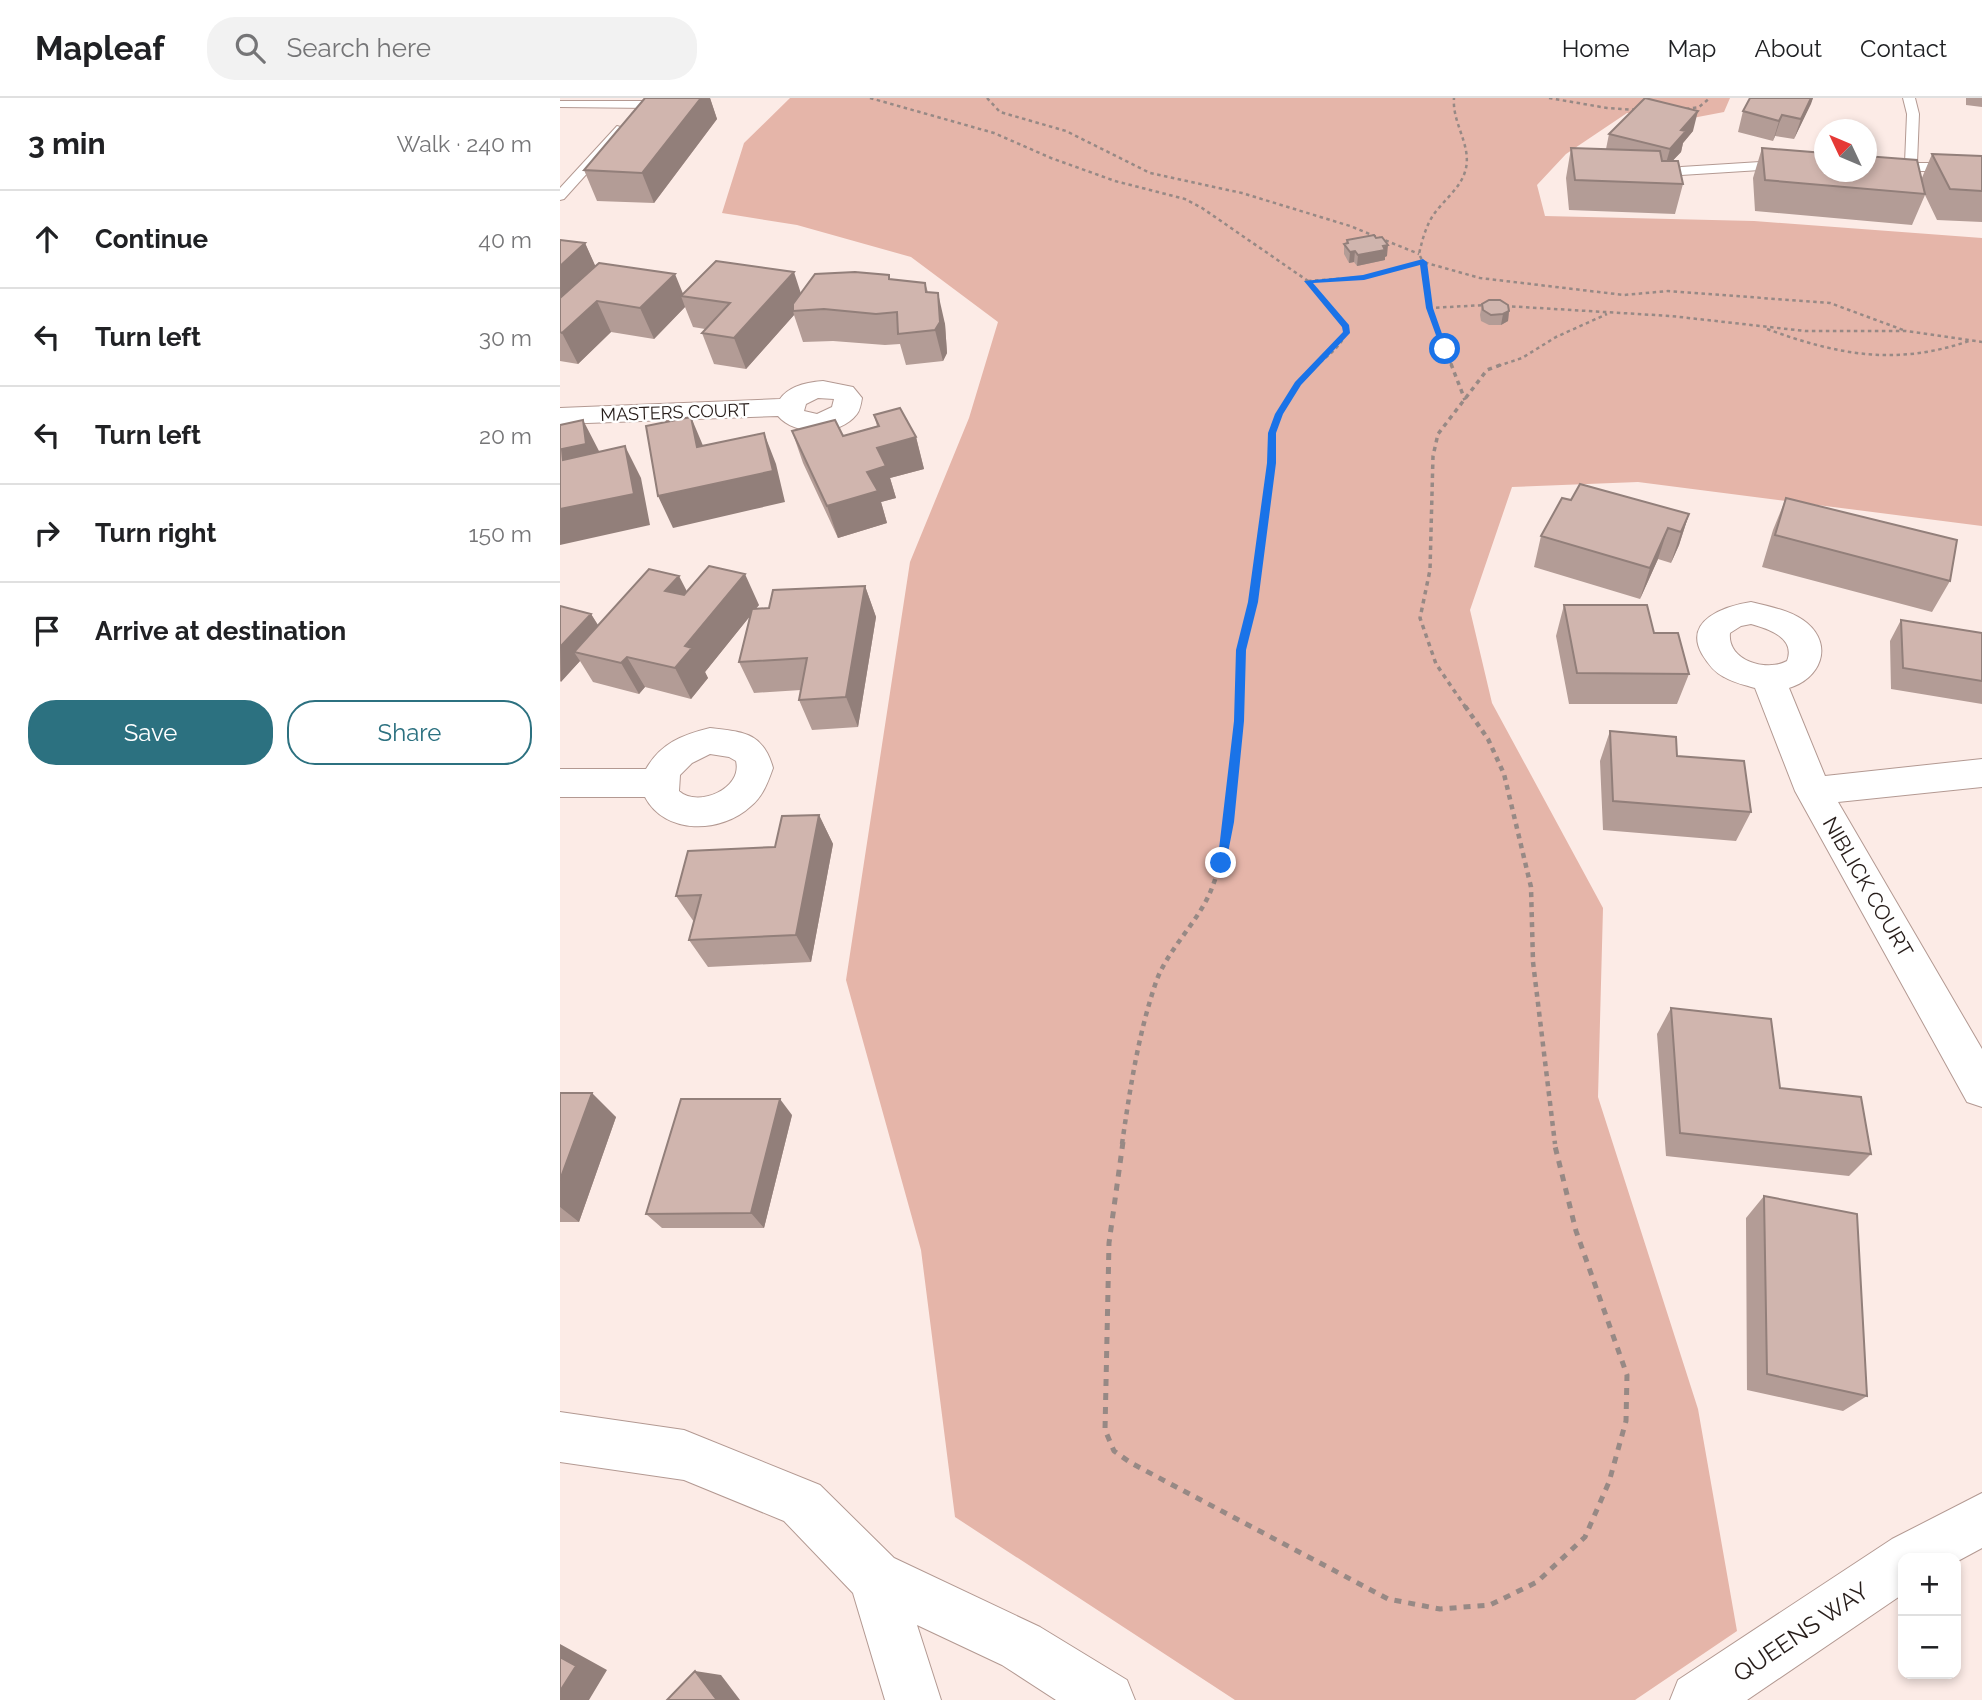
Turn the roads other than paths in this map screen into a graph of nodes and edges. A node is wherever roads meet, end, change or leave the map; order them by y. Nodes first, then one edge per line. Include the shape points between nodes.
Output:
1 (1909, 98) edge
2 (652, 102) edge
3 (560, 104) edge
4 (1814, 165) edge
5 (1877, 167) edge
6 (1982, 167) edge
7 (1911, 169) junction
8 (1681, 171) edge
9 (560, 196) edge
10 (790, 407) dead end
11 (560, 416) edge
12 (1769, 679) dead end
13 (1982, 773) edge
14 (560, 783) edge
15 (658, 783) dead end
16 (1813, 791) junction
17 (1982, 1088) edge
18 (560, 1437) edge
19 (1982, 1519) edge
20 (1920, 1553) edge
21 (1898, 1566) edge
22 (875, 1577) junction
23 (913, 1700) edge
24 (1107, 1700) edge
25 (1698, 1700) edge

1 - 7 lane via 1913,114
2 - 3 lane
2 - 9 lane via 626,123
4 - 8 lane
5 - 7 lane
6 - 7 lane
10 - 11 street, MASTERS COURT
12 - 16 street, NIBLICK COURT
13 - 16 street
14 - 15 street
16 - 17 street, NIBLICK COURT
18 - 22 street via 684,1455 802,1503
19 - 20 street
21 - 25 street, QUEENS WAY
22 - 23 street
22 - 24 street via 1021,1646

